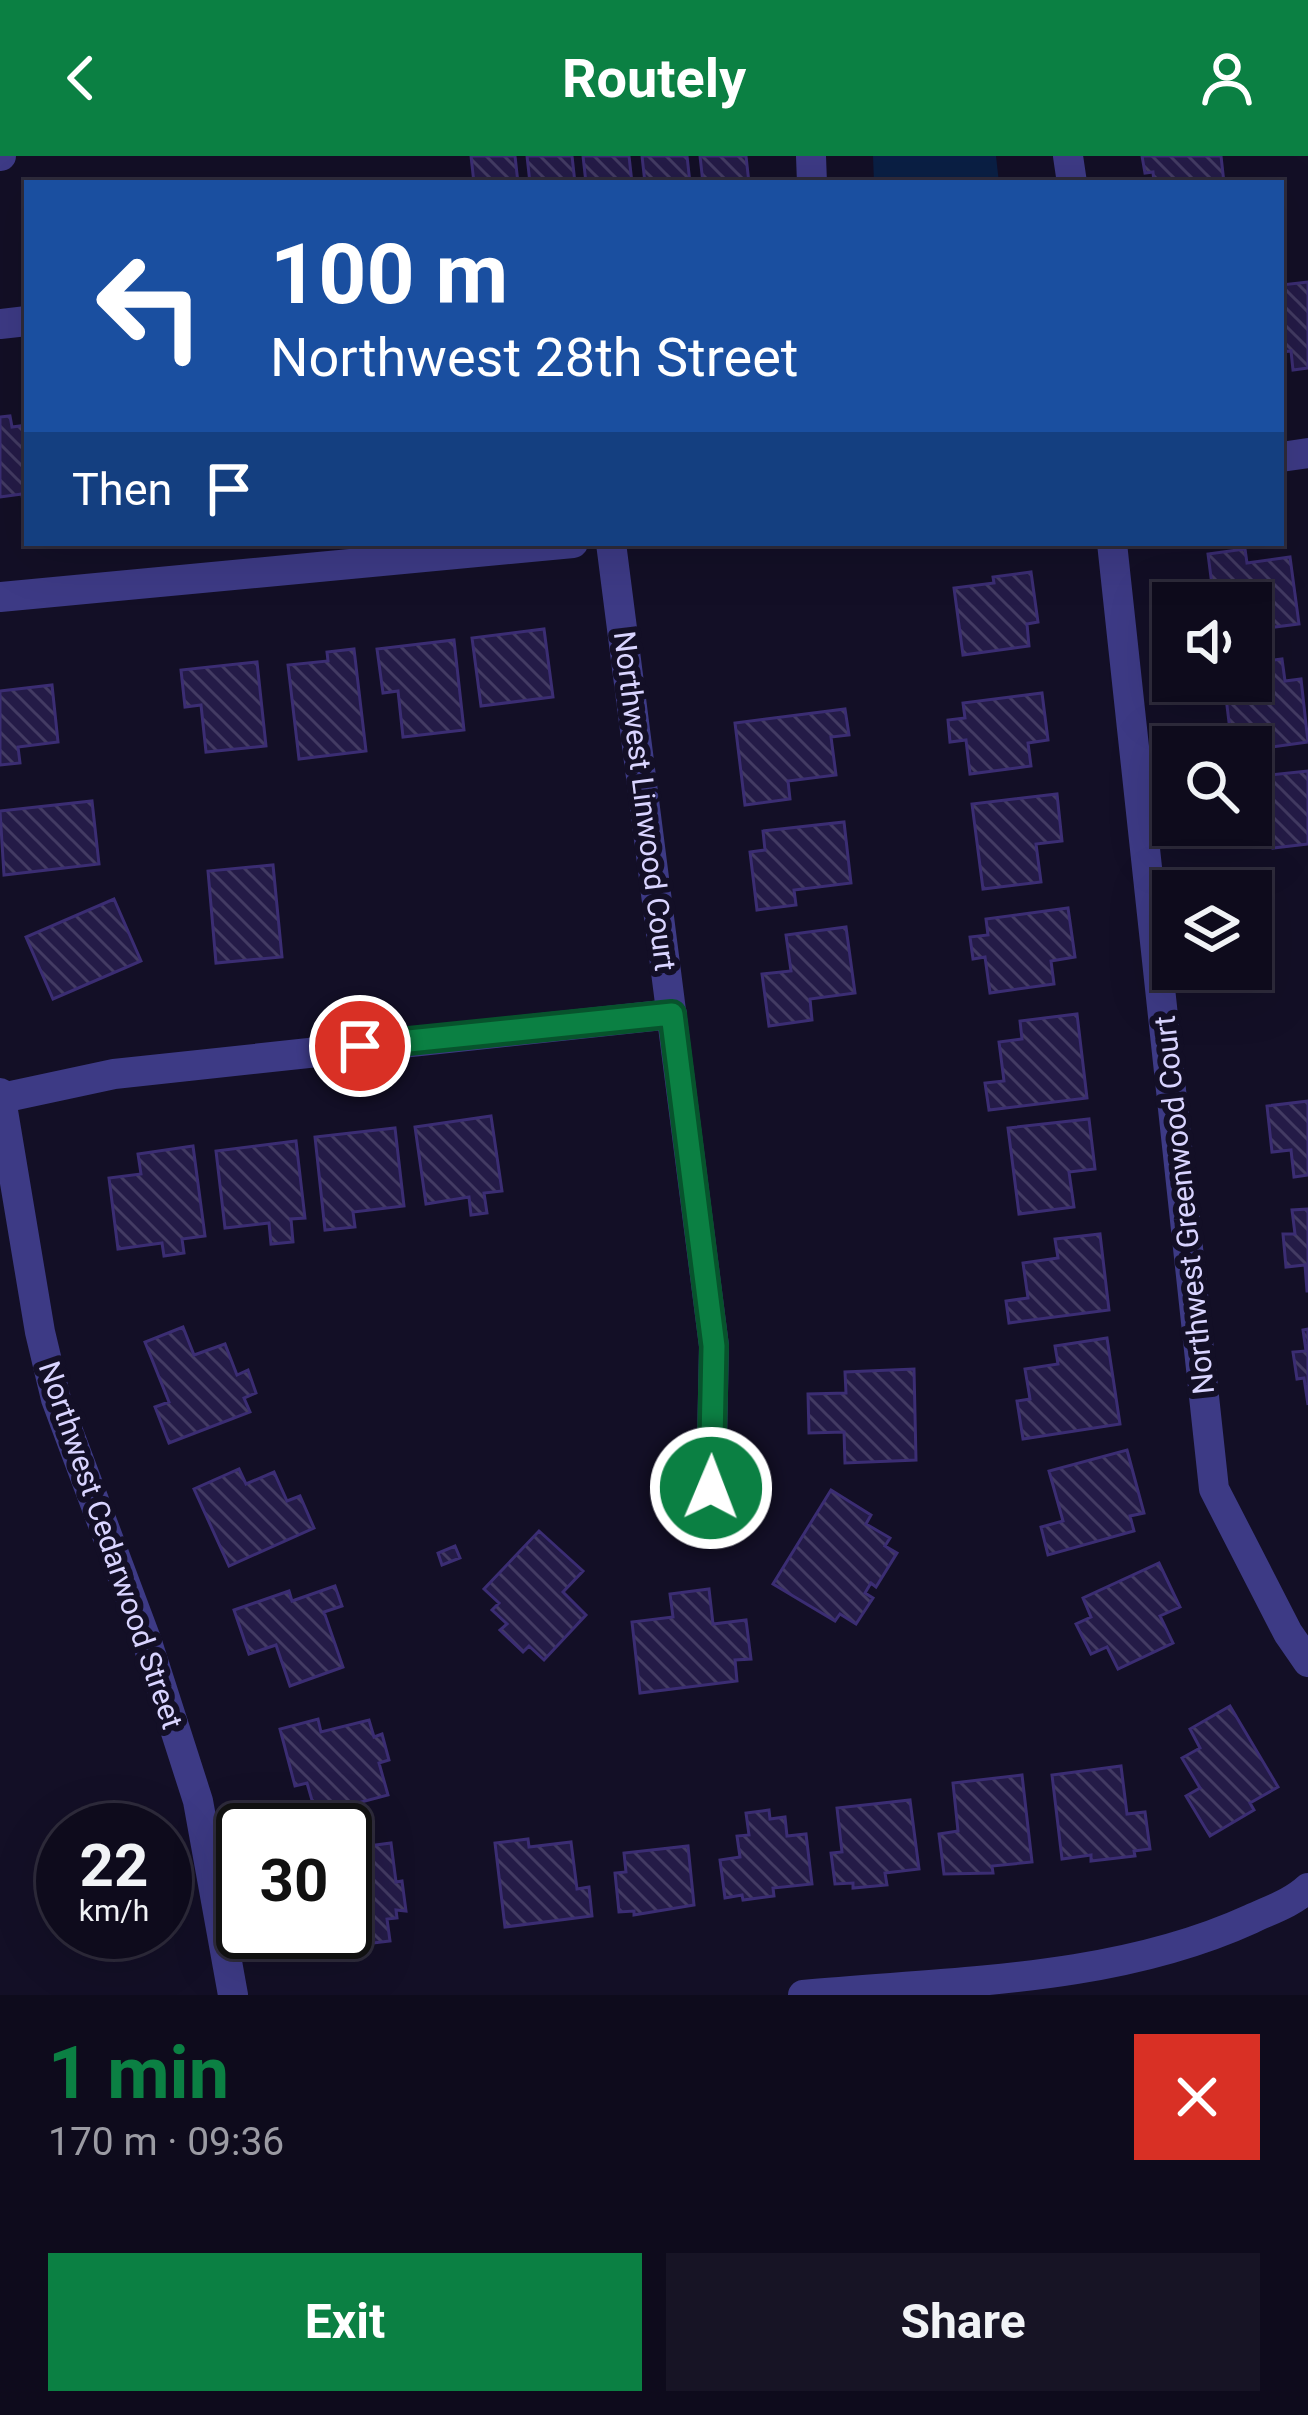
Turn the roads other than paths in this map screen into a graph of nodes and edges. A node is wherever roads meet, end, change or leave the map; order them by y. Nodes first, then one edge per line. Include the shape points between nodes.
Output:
1 (541, 546) edge
2 (611, 546) edge
3 (1112, 546) edge
4 (0, 597) edge
5 (672, 1014) junction
6 (1, 1095) edge
7 (711, 1488) dead end
8 (1308, 1662) edge
9 (1308, 1888) edge
10 (233, 1995) edge
11 (803, 1995) edge

1 - 4 street
2 - 5 street, Northwest Linwood Court
3 - 8 street, Northwest Greenwood Court via 1214,1489
5 - 6 street via 114,1074
5 - 7 street, Northwest Linwood Court via 714,1346
6 - 10 street, Northwest Cedarwood Street via 56,1399 198,1801
9 - 11 street via 1233,1927 1143,1958

